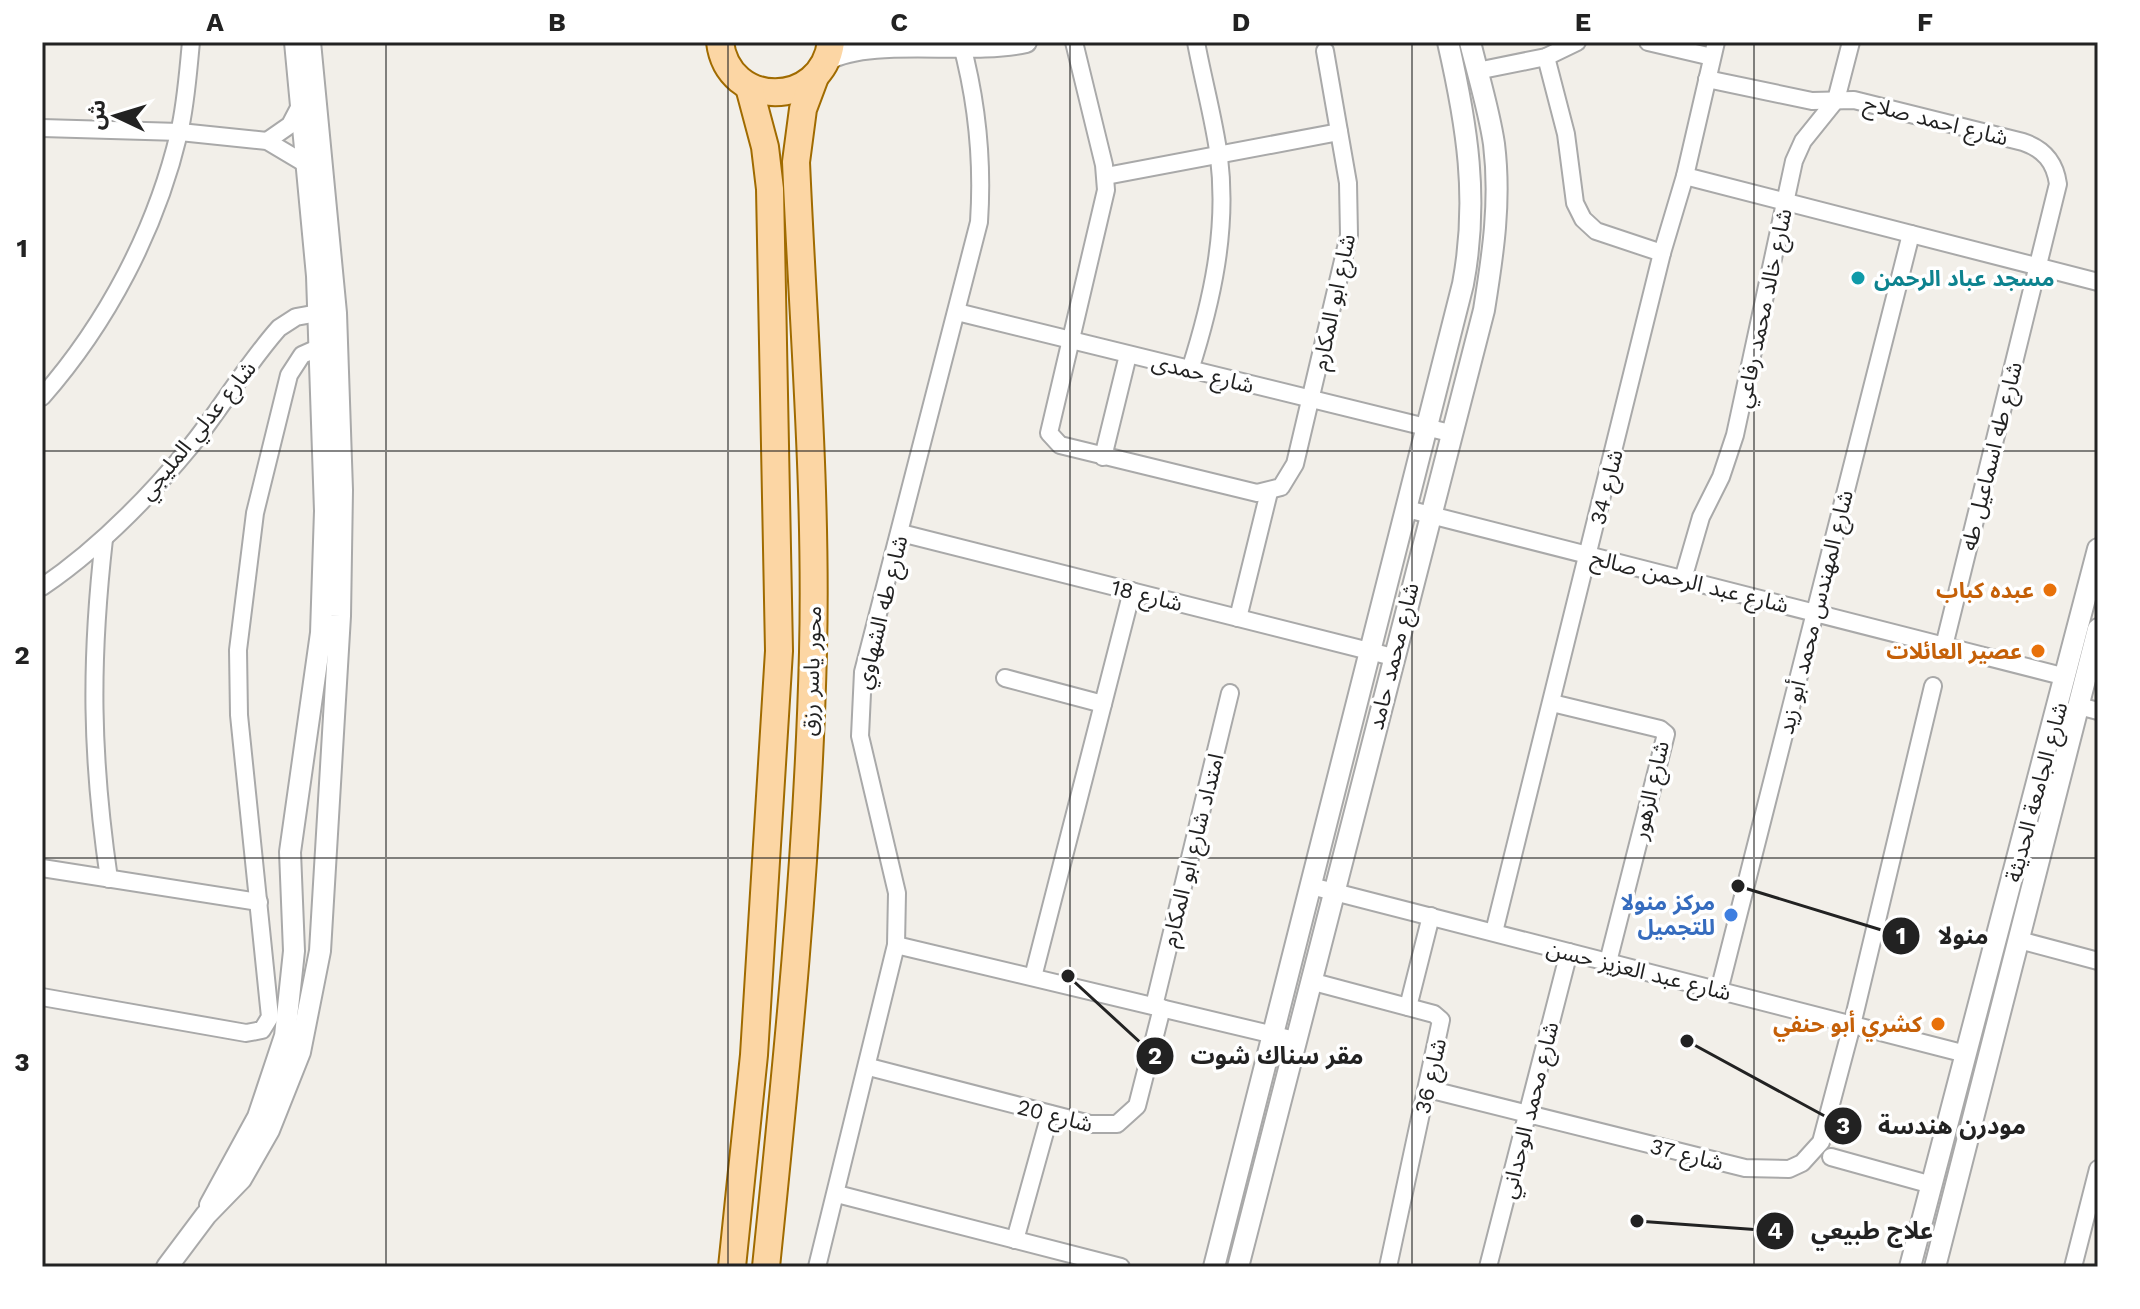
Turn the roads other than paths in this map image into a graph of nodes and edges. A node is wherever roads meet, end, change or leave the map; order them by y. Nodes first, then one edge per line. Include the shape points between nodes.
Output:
1 (191, 42) edge
2 (295, 42) edge
3 (310, 42) edge
4 (720, 42) edge
5 (1026, 42) edge
6 (1074, 42) edge
7 (1196, 42) edge
8 (1448, 42) edge
9 (1470, 42) edge
10 (1577, 42) edge
11 (1648, 42) edge
12 (1851, 42) edge
13 (962, 46) edge
14 (1714, 50) edge
15 (1325, 51) dead end
16 (1546, 57) junction
17 (825, 60) edge
18 (1477, 71) junction
19 (1707, 79) junction
20 (749, 87) junction
21 (1836, 100) junction
22 (302, 101) junction
23 (42, 128) edge
24 (180, 132) junction
25 (1339, 132) junction
26 (267, 141) junction
27 (1219, 157) junction
28 (309, 166) junction
29 (1106, 176) junction
30 (1685, 176) junction
31 (1786, 202) junction
32 (1911, 234) junction
33 (1662, 253) junction
34 (2039, 267) junction
35 (2098, 282) edge
36 (957, 312) junction
37 (318, 313) junction
38 (1071, 341) junction
39 (320, 347) junction
40 (1128, 355) junction
41 (1190, 370) junction
42 (42, 397) edge
43 (1312, 399) junction
44 (1428, 428) junction
45 (1450, 433) junction
46 (1103, 457) junction
47 (1269, 492) junction
48 (1407, 509) junction
49 (1429, 514) junction
50 (901, 533) junction
51 (104, 539) junction
52 (2098, 549) edge
53 (1589, 555) junction
54 (1683, 579) junction
55 (42, 587) edge
56 (1132, 591) junction
57 (1815, 612) junction
58 (1238, 618) junction
59 (2098, 629) edge
60 (1944, 646) junction
61 (1371, 651) junction
62 (1393, 657) junction
63 (2066, 677) junction
64 (1005, 678) dead end
65 (1933, 686) dead end
66 (1230, 693) dead end
67 (1552, 703) junction
68 (1103, 704) junction
69 (2088, 709) edge
70 (301, 782) junction
71 (327, 817) junction
72 (42, 868) edge
73 (109, 879) junction
74 (1311, 886) junction
75 (1333, 891) junction
76 (2020, 891) junction
77 (259, 902) junction
78 (1431, 916) junction
79 (1494, 932) junction
80 (2019, 940) junction
81 (896, 945) junction
82 (1569, 952) junction
83 (2098, 961) edge
84 (1608, 962) junction
85 (1033, 977) junction
86 (1310, 981) junction
87 (1719, 991) junction
88 (42, 997) edge
89 (1158, 1007) junction
90 (1408, 1007) junction
91 (1852, 1025) junction
92 (1273, 1034) junction
93 (1295, 1040) junction
94 (1966, 1054) junction
95 (869, 1067) junction
96 (1428, 1089) junction
97 (1050, 1114) junction
98 (1528, 1114) junction
99 (1831, 1157) dead end
100 (2098, 1169) edge
101 (1932, 1185) junction
102 (837, 1194) junction
103 (206, 1215) junction
104 (1015, 1240) junction
105 (167, 1267) edge
106 (732, 1267) edge
107 (766, 1267) edge
108 (817, 1267) edge
109 (1121, 1267) edge
110 (1214, 1267) edge
111 (1238, 1267) edge
112 (1388, 1267) edge
113 (1488, 1267) edge
114 (1910, 1267) edge
115 (1935, 1267) edge
116 (2073, 1267) edge

1 - 24 street
2 - 22 street
3 - 71 street via 336,313 341,459 340,616
4 - 20 main road via 727,65
5 - 13 street
6 - 29 street
7 - 27 street
8 - 44 street, شارع محمد حامد via 1469,143 1473,214 1463,284
9 - 18 street, شارع محمد حامد
10 - 16 street
11 - 14 street
12 - 21 street, شارع خالد محمد رفاعي
13 - 17 street via 865,48
13 - 36 street, شارع طه الشهاوي via 982,181 979,222
14 - 19 street, شارع 34
15 - 25 street, شارع ابو المكارم
16 - 18 street
16 - 33 street via 1566,134 1575,203 1583,219 1604,234
17 - 20 main road via 798,89 778,94
17 - 107 main road, محور ياسر رزق via 803,109 796,162 813,546 811,705 788,1057
18 - 45 street, شارع محمد حامد via 1493,140 1496,230 1484,310
19 - 21 street, شارع احمد صلاح via 1812,101
19 - 30 street, شارع 34
20 - 106 main road, محور ياسر رزق via 770,189 779,611 754,1055
21 - 31 street, شارع خالد محمد رفاعي via 1798,151
21 - 34 street, شارع احمد صلاح via 2023,142 2044,152 2058,184
22 - 26 street via 290,125
22 - 28 street
23 - 24 street
24 - 26 street
24 - 42 street via 149,224 123,280
25 - 27 street
25 - 43 street, شارع ابو المكارم via 1348,183 1349,235
26 - 28 street
27 - 29 street
27 - 41 street via 1217,261
28 - 37 street
29 - 38 street via 1105,204
30 - 31 street
30 - 33 street, شارع 34
31 - 32 street
31 - 54 street, شارع خالد محمد رفاعي via 1735,435 1701,517
32 - 34 street
32 - 57 street, شارع المهندس محمد أبو زيد
33 - 53 street, شارع 34
34 - 35 street
34 - 60 street, شارع طه اسماعيل طه
36 - 38 street, شارع حمدى
36 - 50 street, شارع طه الشهاوي
37 - 39 street
37 - 51 street, شارع عدلي المليجي via 296,317 279,328 189,448
38 - 40 street, شارع حمدى
38 - 46 street via 1049,433 1060,445
39 - 70 street via 324,593
39 - 77 street via 302,355 289,375 244,581 239,715
40 - 41 street, شارع حمدى
40 - 46 street
41 - 43 street, شارع حمدى
43 - 44 street, شارع حمدى
43 - 47 street, شارع ابو المكارم via 1290,477
44 - 45 street, شارع حمدى
44 - 48 street, شارع محمد حامد
45 - 49 street, شارع محمد حامد
46 - 47 street
47 - 58 street
48 - 49 street, شارع عبد الرحمن صالح
48 - 61 street, شارع محمد حامد
49 - 53 street, شارع عبد الرحمن صالح
49 - 62 street, شارع محمد حامد
50 - 56 street, شارع 18
50 - 81 street, شارع طه الشهاوي via 859,704 865,767 897,893
51 - 55 street, شارع عدلي المليجي
51 - 73 street via 92,709
52 - 63 street, شارع الجامعة الحديثة
53 - 54 street, شارع عبد الرحمن صالح
53 - 67 street, شارع 34
54 - 57 street, شارع عبد الرحمن صالح
56 - 58 street, شارع 18
56 - 68 street
57 - 60 street, شارع عبد الرحمن صالح
57 - 87 street, شارع المهندس محمد أبو زيد
58 - 61 street, شارع 18
59 - 69 street, شارع الجامعة الحديثة
60 - 63 street, شارع عبد الرحمن صالح
61 - 62 street, شارع 18
61 - 74 street, شارع محمد حامد
62 - 75 street, شارع محمد حامد
63 - 76 street, شارع الجامعة الحديثة
64 - 68 street
65 - 91 street, شارع 37
66 - 89 street, امتداد شارع ابو المكارم
67 - 79 street, شارع 34
67 - 84 street, شارع الزهور via 1666,734
68 - 85 street
69 - 76 street, شارع الجامعة الحديثة
70 - 71 street via 307,821 318,824
70 - 103 street via 290,852 294,951 285,1036 258,1117
71 - 103 street via 320,951 300,1052 256,1155 233,1189
72 - 73 street
73 - 77 street
74 - 75 street, شارع عبد العزيز حسن
74 - 92 street, شارع محمد حامد
75 - 78 street, شارع عبد العزيز حسن
75 - 86 street, شارع محمد حامد
76 - 80 street, شارع الجامعة الحديثة
76 - 94 street, شارع الجامعة الحديثة
77 - 88 street via 271,999 270,1017 262,1030 246,1033
78 - 79 street, شارع عبد العزيز حسن
78 - 90 street
79 - 82 street, شارع عبد العزيز حسن
80 - 83 street
80 - 115 street, شارع الجامعة الحديثة
81 - 85 street
81 - 95 street, شارع طه الشهاوي
82 - 84 street, شارع عبد العزيز حسن
82 - 98 street, شارع محمد الوحداني
84 - 87 street, شارع عبد العزيز حسن
85 - 89 street
86 - 90 street, شارع 36
86 - 93 street, شارع محمد حامد
87 - 91 street, شارع عبد العزيز حسن
89 - 92 street
89 - 97 street, شارع 20 via 1137,1106 1128,1117 1103,1127
90 - 96 street, شارع 36 via 1441,1020
91 - 94 street, شارع عبد العزيز حسن
91 - 98 street, شارع 37 via 1821,1142 1789,1169 1745,1168
92 - 93 street
92 - 110 street, شارع محمد حامد
93 - 111 street, شارع محمد حامد
94 - 101 street, شارع الجامعة الحديثة
95 - 97 street, شارع 20
95 - 102 street, شارع طه الشهاوي
96 - 98 street, شارع 37
96 - 112 street, شارع 36
97 - 104 street
98 - 113 street, شارع محمد الوحداني
99 - 101 street
100 - 116 street
101 - 114 street, شارع الجامعة الحديثة
102 - 104 street
102 - 108 street, شارع طه الشهاوي
103 - 105 street
104 - 109 street

